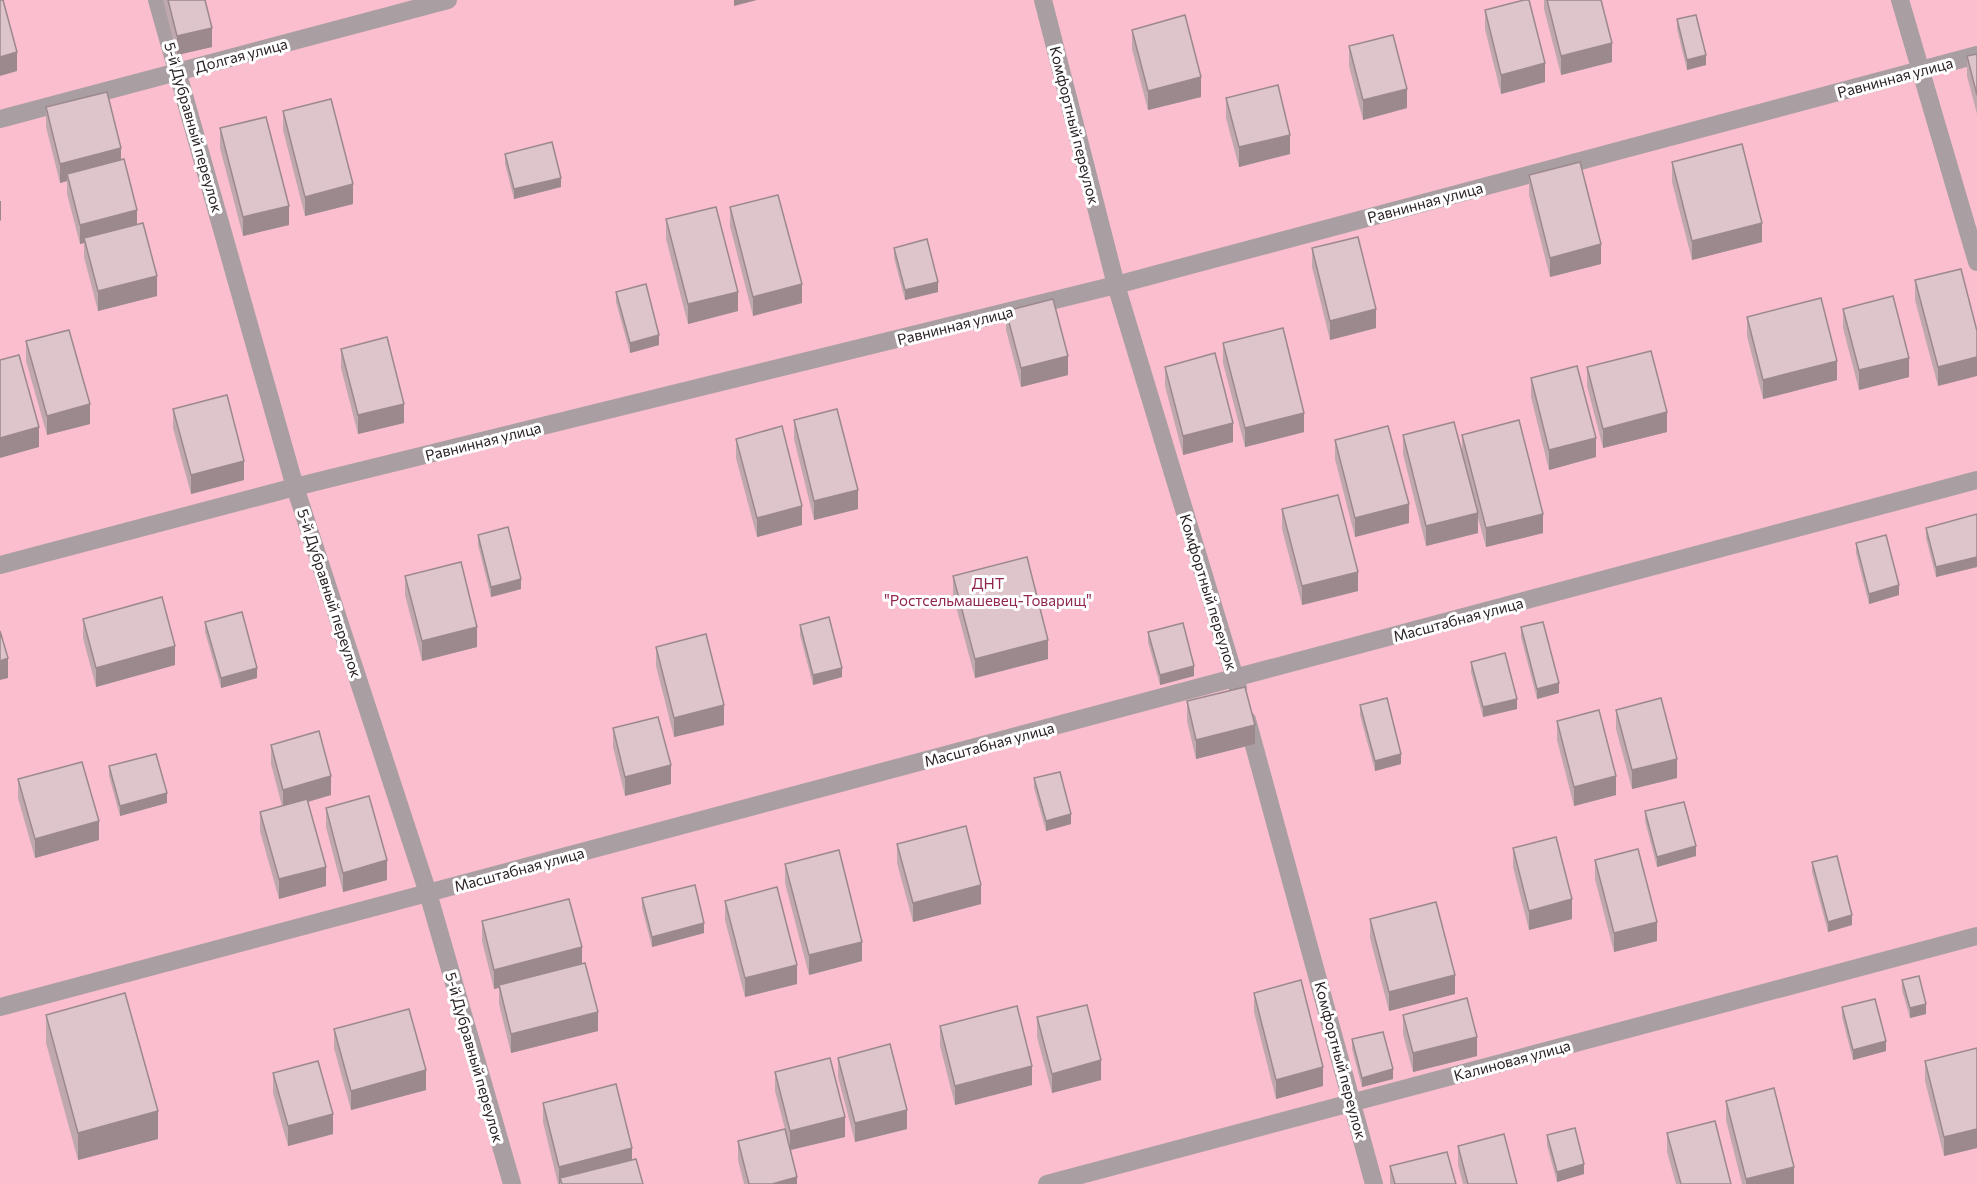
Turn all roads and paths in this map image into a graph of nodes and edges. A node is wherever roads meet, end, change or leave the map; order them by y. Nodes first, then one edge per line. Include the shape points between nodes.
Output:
1 (157, 0) edge
2 (447, 0) edge
3 (1043, 0) edge
4 (1900, 0) edge
5 (1977, 55) edge
6 (1918, 70) junction
7 (179, 71) junction
8 (0, 119) edge
9 (1977, 262) edge
10 (1116, 285) junction
11 (1977, 480) edge
12 (296, 487) junction
13 (0, 565) edge
14 (1236, 678) junction
15 (428, 893) junction
16 (1977, 936) edge
17 (0, 1007) edge
18 (1353, 1102) junction
19 (512, 1184) edge
20 (1047, 1184) edge
21 (1374, 1184) edge

1 - 7 lane, 5-й Дубравный переулок
2 - 7 lane, Долгая улица
3 - 10 lane, Комфортный переулок
4 - 6 lane
5 - 6 lane, Равнинная улица
6 - 9 lane
6 - 10 lane, Равнинная улица
7 - 8 lane, Долгая улица
7 - 12 lane, 5-й Дубравный переулок
10 - 12 lane, Равнинная улица
10 - 14 lane, Комфортный переулок
11 - 14 lane, Масштабная улица
12 - 13 lane, Равнинная улица
12 - 15 lane, 5-й Дубравный переулок
14 - 15 lane, Масштабная улица
14 - 18 lane, Комфортный переулок
15 - 17 lane, Масштабная улица
15 - 19 lane, 5-й Дубравный переулок
16 - 18 lane, Калиновая улица
18 - 20 lane, Калиновая улица
18 - 21 lane, Комфортный переулок

